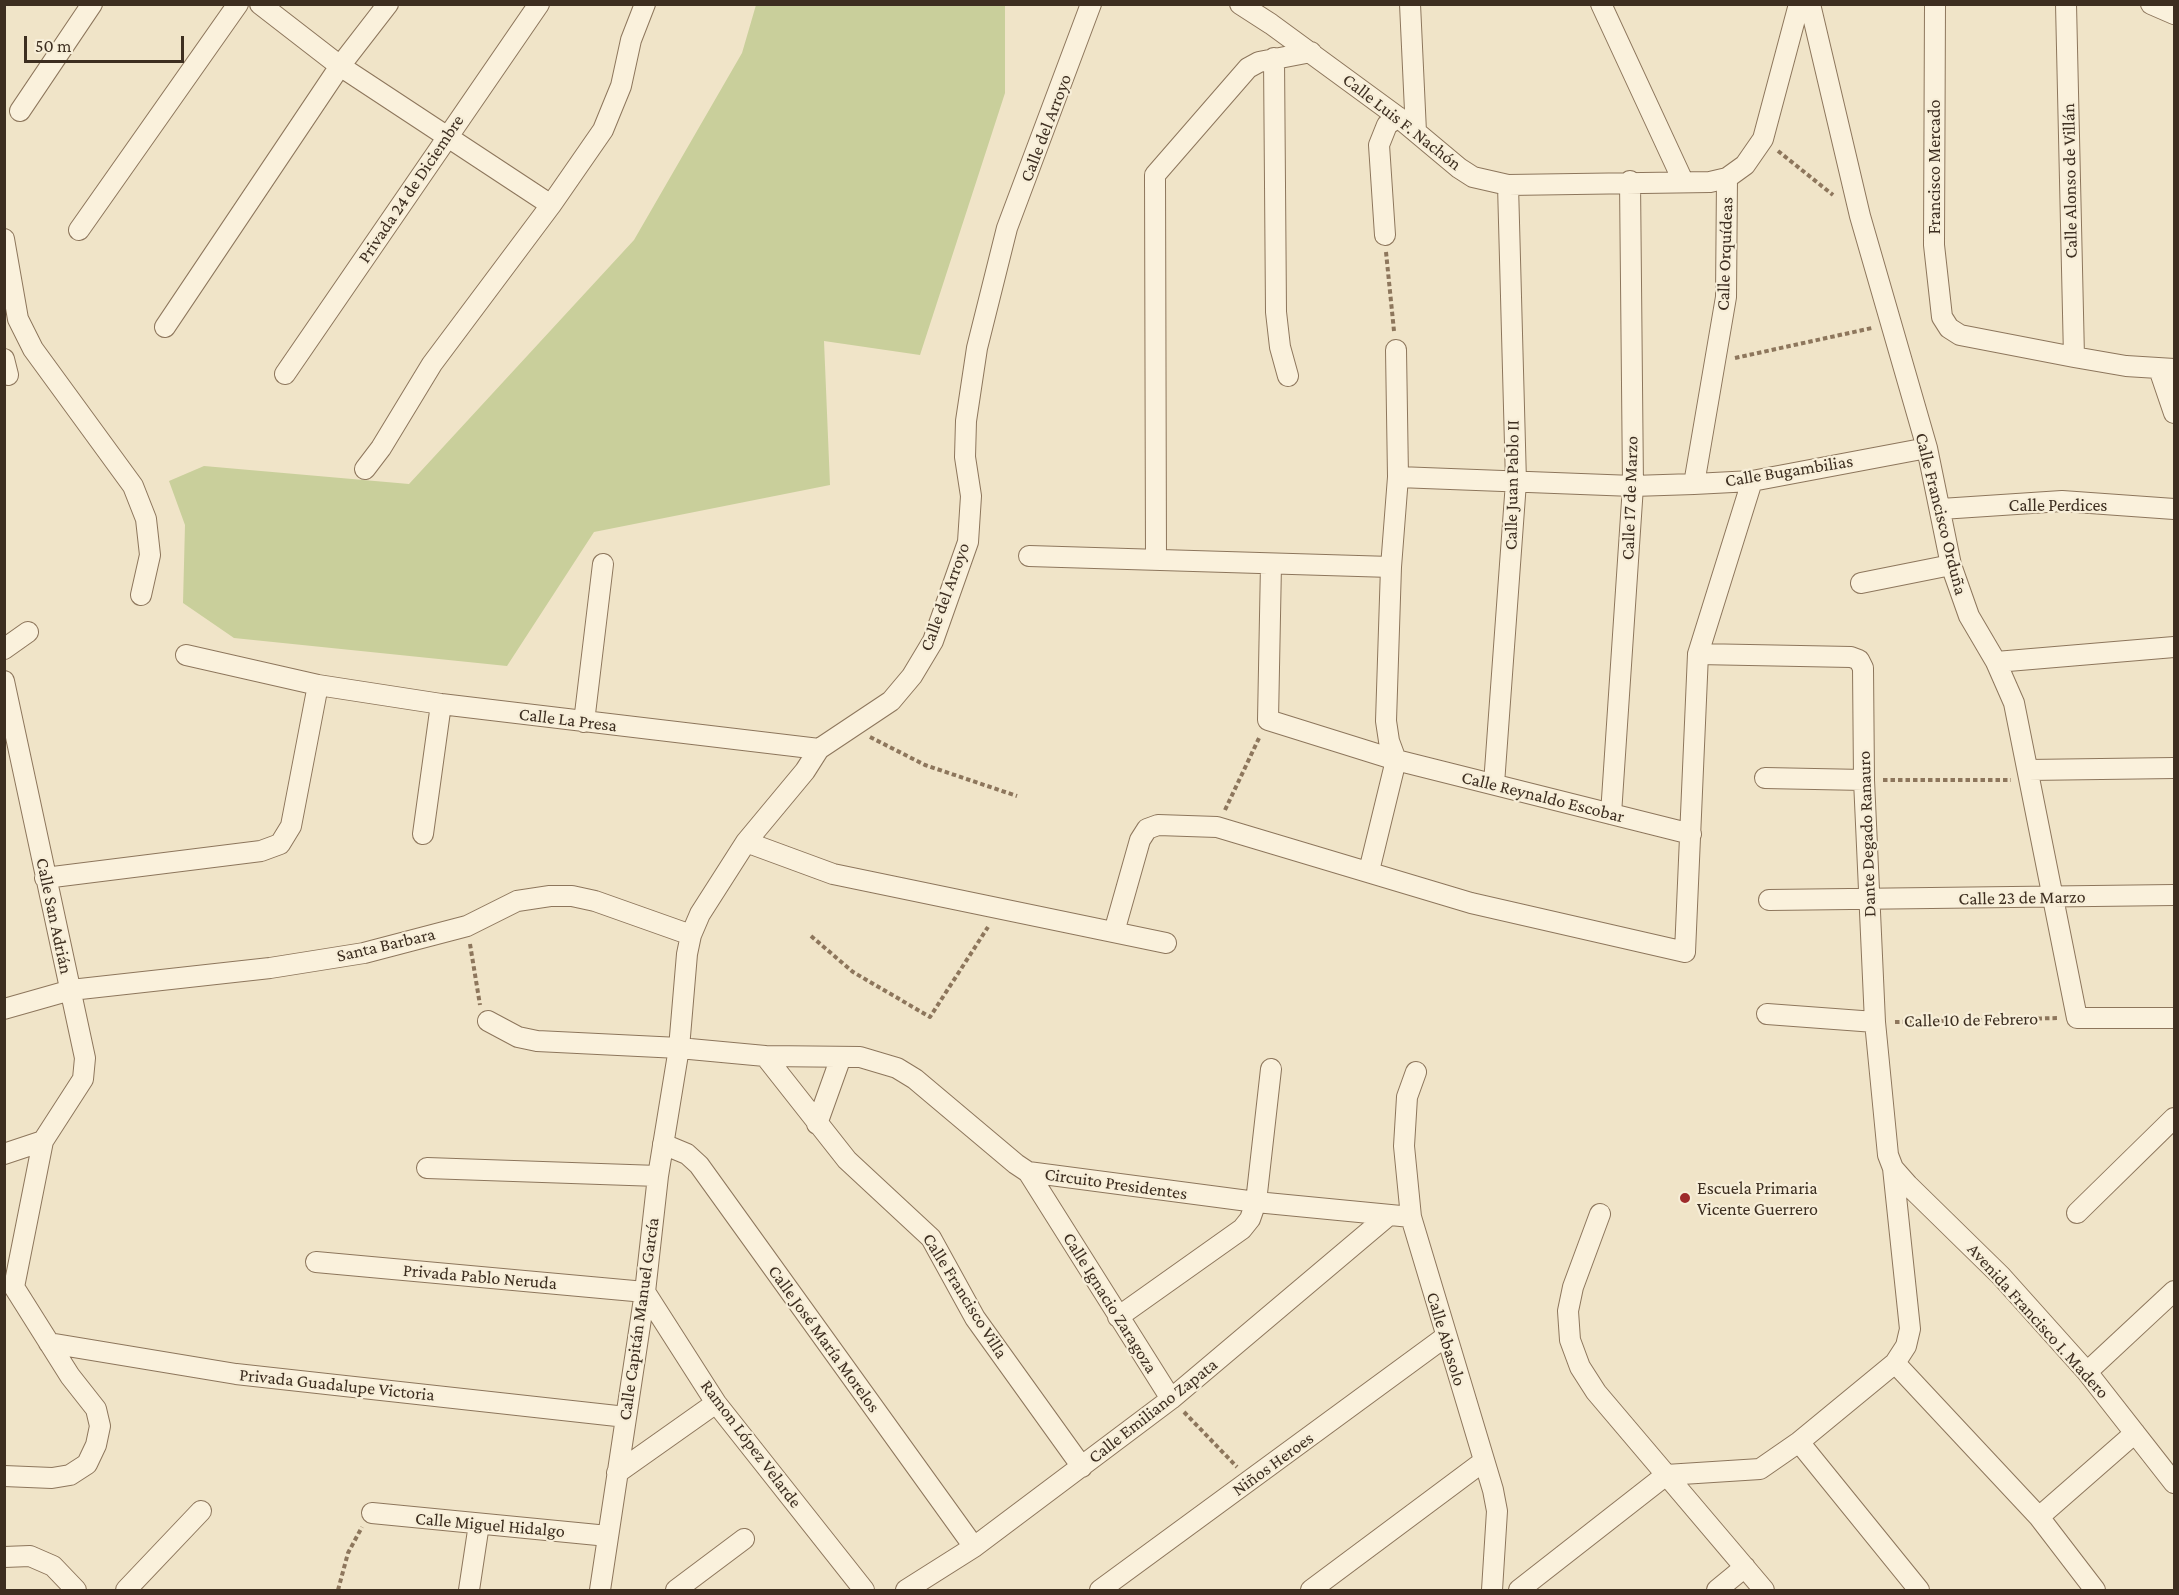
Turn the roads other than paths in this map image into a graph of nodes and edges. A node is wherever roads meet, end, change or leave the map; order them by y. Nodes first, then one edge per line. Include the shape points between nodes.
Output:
1 (92, 4) edge
2 (238, 4) edge
3 (260, 4) edge
4 (388, 4) edge
5 (539, 4) edge
6 (645, 4) edge
7 (1091, 4) edge
8 (1240, 4) edge
9 (1410, 4) edge
10 (1601, 4) edge
11 (1799, 4) edge
12 (1810, 4) edge
13 (1935, 4) edge
14 (2066, 4) edge
15 (2151, 4) edge
16 (2175, 14) edge
17 (1311, 52) junction
18 (1274, 58) junction
19 (340, 66) junction
20 (20, 111) dead end
21 (1398, 117) junction
22 (1416, 132) junction
23 (446, 137) junction
24 (1727, 178) junction
25 (1630, 181) junction
26 (1683, 182) junction
27 (1508, 185) junction
28 (551, 205) junction
29 (79, 230) dead end
30 (1385, 235) road end
31 (4, 239) edge
32 (165, 327) dead end
33 (1396, 350) road end
34 (2074, 357) junction
35 (2167, 369) edge
36 (285, 374) dead end
37 (1288, 376) dead end
38 (2175, 414) edge
39 (1927, 448) junction
40 (365, 469) dead end
41 (1398, 477) junction
42 (1752, 481) junction
43 (1516, 482) junction
44 (1694, 484) junction
45 (1633, 486) junction
46 (1941, 509) junction
47 (2175, 509) edge
48 (1029, 556) dead end
49 (1156, 560) junction
50 (603, 564) dead end
51 (1271, 564) junction
52 (1951, 565) junction
53 (1391, 567) junction
54 (1861, 583) dead end
55 (141, 595) dead end
56 (28, 632) dead end
57 (2175, 647) edge
58 (4, 649) edge
59 (1698, 654) junction
60 (186, 655) dead end
61 (1996, 662) junction
62 (4, 681) edge
63 (318, 685) junction
64 (441, 704) junction
65 (584, 722) junction
66 (819, 749) junction
67 (1396, 760) junction
68 (2175, 768) edge
69 (2028, 775) junction
70 (1766, 778) dead end
71 (1864, 780) junction
72 (1494, 784) junction
73 (1611, 814) junction
74 (423, 834) dead end
75 (1691, 834) junction
76 (746, 843) junction
77 (1369, 870) junction
78 (45, 878) junction
79 (2175, 896) edge
80 (2052, 897) junction
81 (1769, 900) dead end
82 (1870, 900) junction
83 (1114, 932) junction
84 (691, 935) junction
85 (1166, 943) dead end
86 (71, 990) junction
87 (4, 1009) edge
88 (1767, 1014) dead end
89 (2175, 1018) edge
90 (488, 1021) road end
91 (1875, 1022) junction
92 (679, 1048) junction
93 (765, 1056) junction
94 (841, 1057) junction
95 (1271, 1069) dead end
96 (1416, 1072) dead end
97 (2175, 1118) edge
98 (817, 1124) junction
99 (44, 1141) junction
100 (663, 1144) junction
101 (4, 1154) edge
102 (427, 1168) dead end
103 (1893, 1168) junction
104 (1028, 1172) junction
105 (658, 1176) junction
106 (1256, 1202) junction
107 (2077, 1213) dead end
108 (1600, 1214) dead end
109 (1389, 1215) junction
110 (1411, 1217) junction
111 (316, 1262) dead end
112 (9, 1289) edge
113 (2175, 1291) edge
114 (645, 1292) junction
115 (1118, 1317) junction
116 (1445, 1337) junction
117 (49, 1343) junction
118 (1895, 1363) junction
119 (2087, 1372) junction
120 (1172, 1399) junction
121 (716, 1403) junction
122 (626, 1417) junction
123 (2135, 1433) junction
124 (1799, 1442) junction
125 (1484, 1461) junction
126 (1082, 1467) junction
127 (2171, 1470) edge
128 (618, 1473) junction
129 (1666, 1475) junction
130 (4, 1476) edge
131 (201, 1511) dead end
132 (372, 1513) road end
133 (2039, 1517) junction
134 (479, 1524) junction
135 (608, 1536) junction
136 (744, 1539) dead end
137 (974, 1547) junction
138 (4, 1557) edge
139 (1745, 1567) junction
140 (75, 1590) edge
141 (126, 1590) edge
142 (469, 1590) edge
143 (600, 1590) edge
144 (676, 1590) edge
145 (864, 1590) edge
146 (906, 1590) edge
147 (1100, 1590) edge
148 (1311, 1590) edge
149 (1492, 1590) edge
150 (1519, 1590) edge
151 (1717, 1590) edge
152 (1764, 1590) edge
153 (1919, 1590) edge
154 (2095, 1590) edge

1 - 20 street
2 - 29 street
3 - 19 street
4 - 19 street
5 - 23 street, Privada 24 de Diciembre
6 - 28 street via 631,40 621,86 603,130
7 - 66 street, Calle del Arroyo via 1007,228 977,348 964,457 971,496 968,542 933,641 891,701
8 - 17 street, Calle Luis F. Nachón
9 - 22 street
10 - 26 street
11 - 24 street, Calle Orquídeas via 1763,138 1745,165
12 - 39 street, Calle Francisco Orduña via 1860,216
13 - 34 street, Francisco Mercado via 1934,245 1942,317 1960,335
14 - 34 street, Calle Alonso de Villán
15 - 16 street
17 - 18 street
17 - 21 street, Calle Luis F. Nachón
18 - 37 street via 1276,312
18 - 49 street via 1248,68 1155,175
19 - 23 street
19 - 32 street
21 - 22 street, Calle Luis F. Nachón
21 - 30 street via 1388,125 1379,145
22 - 27 street, Calle Luis F. Nachón via 1473,177
23 - 28 street
23 - 36 street, Privada 24 de Diciembre
24 - 26 street, Calle Luis F. Nachón
24 - 44 street, Calle Orquídeas via 1726,297
25 - 26 street, Calle Luis F. Nachón
25 - 27 street, Calle Luis F. Nachón
25 - 45 street, Calle 17 de Marzo
27 - 43 street, Calle Juan Pablo II
28 - 40 street via 432,364
31 - 55 street via 18,319 33,350 133,486 146,519 150,555
33 - 41 street
34 - 35 street
35 - 38 street
39 - 42 street, Calle Bugambilias
39 - 46 street, Calle Francisco Orduña
41 - 43 street, Calle Bugambilias
41 - 53 street
42 - 44 street, Calle Bugambilias
42 - 59 street
43 - 45 street, Calle Bugambilias
43 - 72 street, Calle Juan Pablo II
44 - 45 street, Calle Bugambilias
45 - 73 street, Calle 17 de Marzo
46 - 47 street, Calle Perdices via 2061,501
46 - 52 street, Calle Francisco Orduña
48 - 49 street
49 - 51 street
50 - 65 street
51 - 53 street
51 - 67 street, Calle Reynaldo Escobar via 1268,720
52 - 54 street
52 - 61 street, Calle Francisco Orduña via 1969,616
53 - 67 street via 1386,720
56 - 58 street
57 - 61 street
59 - 71 street, Dante Degado Ranauro via 1859,660 1863,668
59 - 75 street
60 - 63 street, Calle La Presa
61 - 69 street, Calle Francisco Orduña via 2014,703
62 - 78 street, Calle San Adrián
63 - 64 street, Calle La Presa
63 - 78 street via 291,826 280,844 261,851
64 - 65 street, Calle La Presa
64 - 74 street
65 - 66 street, Calle La Presa
66 - 76 street, Calle del Arroyo
67 - 72 street, Calle Reynaldo Escobar
67 - 77 street
68 - 69 street
69 - 80 street, Calle Francisco Orduña
70 - 71 street
71 - 82 street, Dante Degado Ranauro
72 - 73 street, Calle Reynaldo Escobar
73 - 75 street, Calle Reynaldo Escobar
75 - 77 street via 1685,952 1471,903
76 - 83 street via 833,874
76 - 84 street, Calle del Arroyo via 700,914
77 - 83 street via 1217,827 1158,825 1147,829 1140,840
78 - 86 street, Calle San Adrián
79 - 80 street, Calle 23 de Marzo
80 - 82 street, Calle 23 de Marzo
80 - 89 street, Calle Francisco Orduña via 2077,1018
81 - 82 street
82 - 91 street, Dante Degado Ranauro
83 - 85 street
84 - 86 street, Santa Barbara via 595,901 550,896 517,901 467,926 364,953 270,969
84 - 92 street, Calle del Arroyo
86 - 87 street, Santa Barbara
86 - 99 street, Calle San Adrián via 85,1058 83,1079
88 - 91 street
90 - 92 street, Circuito Presidentes via 518,1037 537,1041
91 - 103 street, Dante Degado Ranauro via 1884,1139
92 - 93 street, Circuito Presidentes
92 - 100 street, Calle Capitán Manuel García
93 - 94 street, Circuito Presidentes
93 - 98 street, Calle Francisco Villa
94 - 98 street
94 - 104 street, Circuito Presidentes via 881,1062 906,1074
95 - 106 street
96 - 110 street, Calle Abasolo via 1407,1097 1404,1146
97 - 107 street
98 - 126 street, Calle Francisco Villa via 847,1160 931,1238 975,1318
99 - 101 street
99 - 112 street
100 - 105 street, Calle Capitán Manuel García
100 - 137 street, Calle José María Morelos via 699,1164
102 - 105 street
103 - 118 street, Dante Degado Ranauro via 1910,1329 1906,1346
103 - 119 street, Avenida Francisco I. Madero via 2001,1276
104 - 106 street, Circuito Presidentes
104 - 115 street, Calle Ignacio Zaragoza
105 - 114 street, Calle Capitán Manuel García
106 - 109 street, Circuito Presidentes
106 - 115 street via 1242,1229
108 - 129 street via 1573,1287 1568,1311 1570,1340 1580,1367 1596,1392
109 - 110 street, Circuito Presidentes
109 - 120 street, Calle Emiliano Zapata
110 - 116 street, Calle Abasolo
111 - 114 street, Privada Pablo Neruda
112 - 117 street
113 - 119 street
114 - 121 street, Ramon López Velarde
114 - 122 street, Calle Capitán Manuel García
115 - 120 street, Calle Ignacio Zaragoza
116 - 125 street, Calle Abasolo
116 - 147 street, Niños Heroes
117 - 122 street, Privada Guadalupe Victoria via 236,1374
117 - 130 street via 96,1409 100,1426 96,1445 87,1464 70,1475
118 - 124 street
118 - 133 street
119 - 123 street, Avenida Francisco I. Madero
120 - 126 street, Calle Emiliano Zapata
121 - 128 street
121 - 145 street, Ramon López Velarde
122 - 128 street, Calle Capitán Manuel García
123 - 127 street, Avenida Francisco I. Madero
123 - 133 street
124 - 129 street via 1760,1469
124 - 153 street
125 - 148 street
125 - 149 street, Calle Abasolo via 1497,1511
126 - 137 street, Calle Emiliano Zapata
128 - 135 street, Calle Capitán Manuel García
129 - 139 street
129 - 150 street
131 - 141 street
132 - 134 street, Calle Miguel Hidalgo
133 - 154 street
134 - 135 street, Calle Miguel Hidalgo
134 - 142 street
135 - 143 street, Calle Capitán Manuel García
136 - 144 street
137 - 146 street, Calle Emiliano Zapata
138 - 140 street via 30,1556 53,1566
139 - 151 street
139 - 152 street

